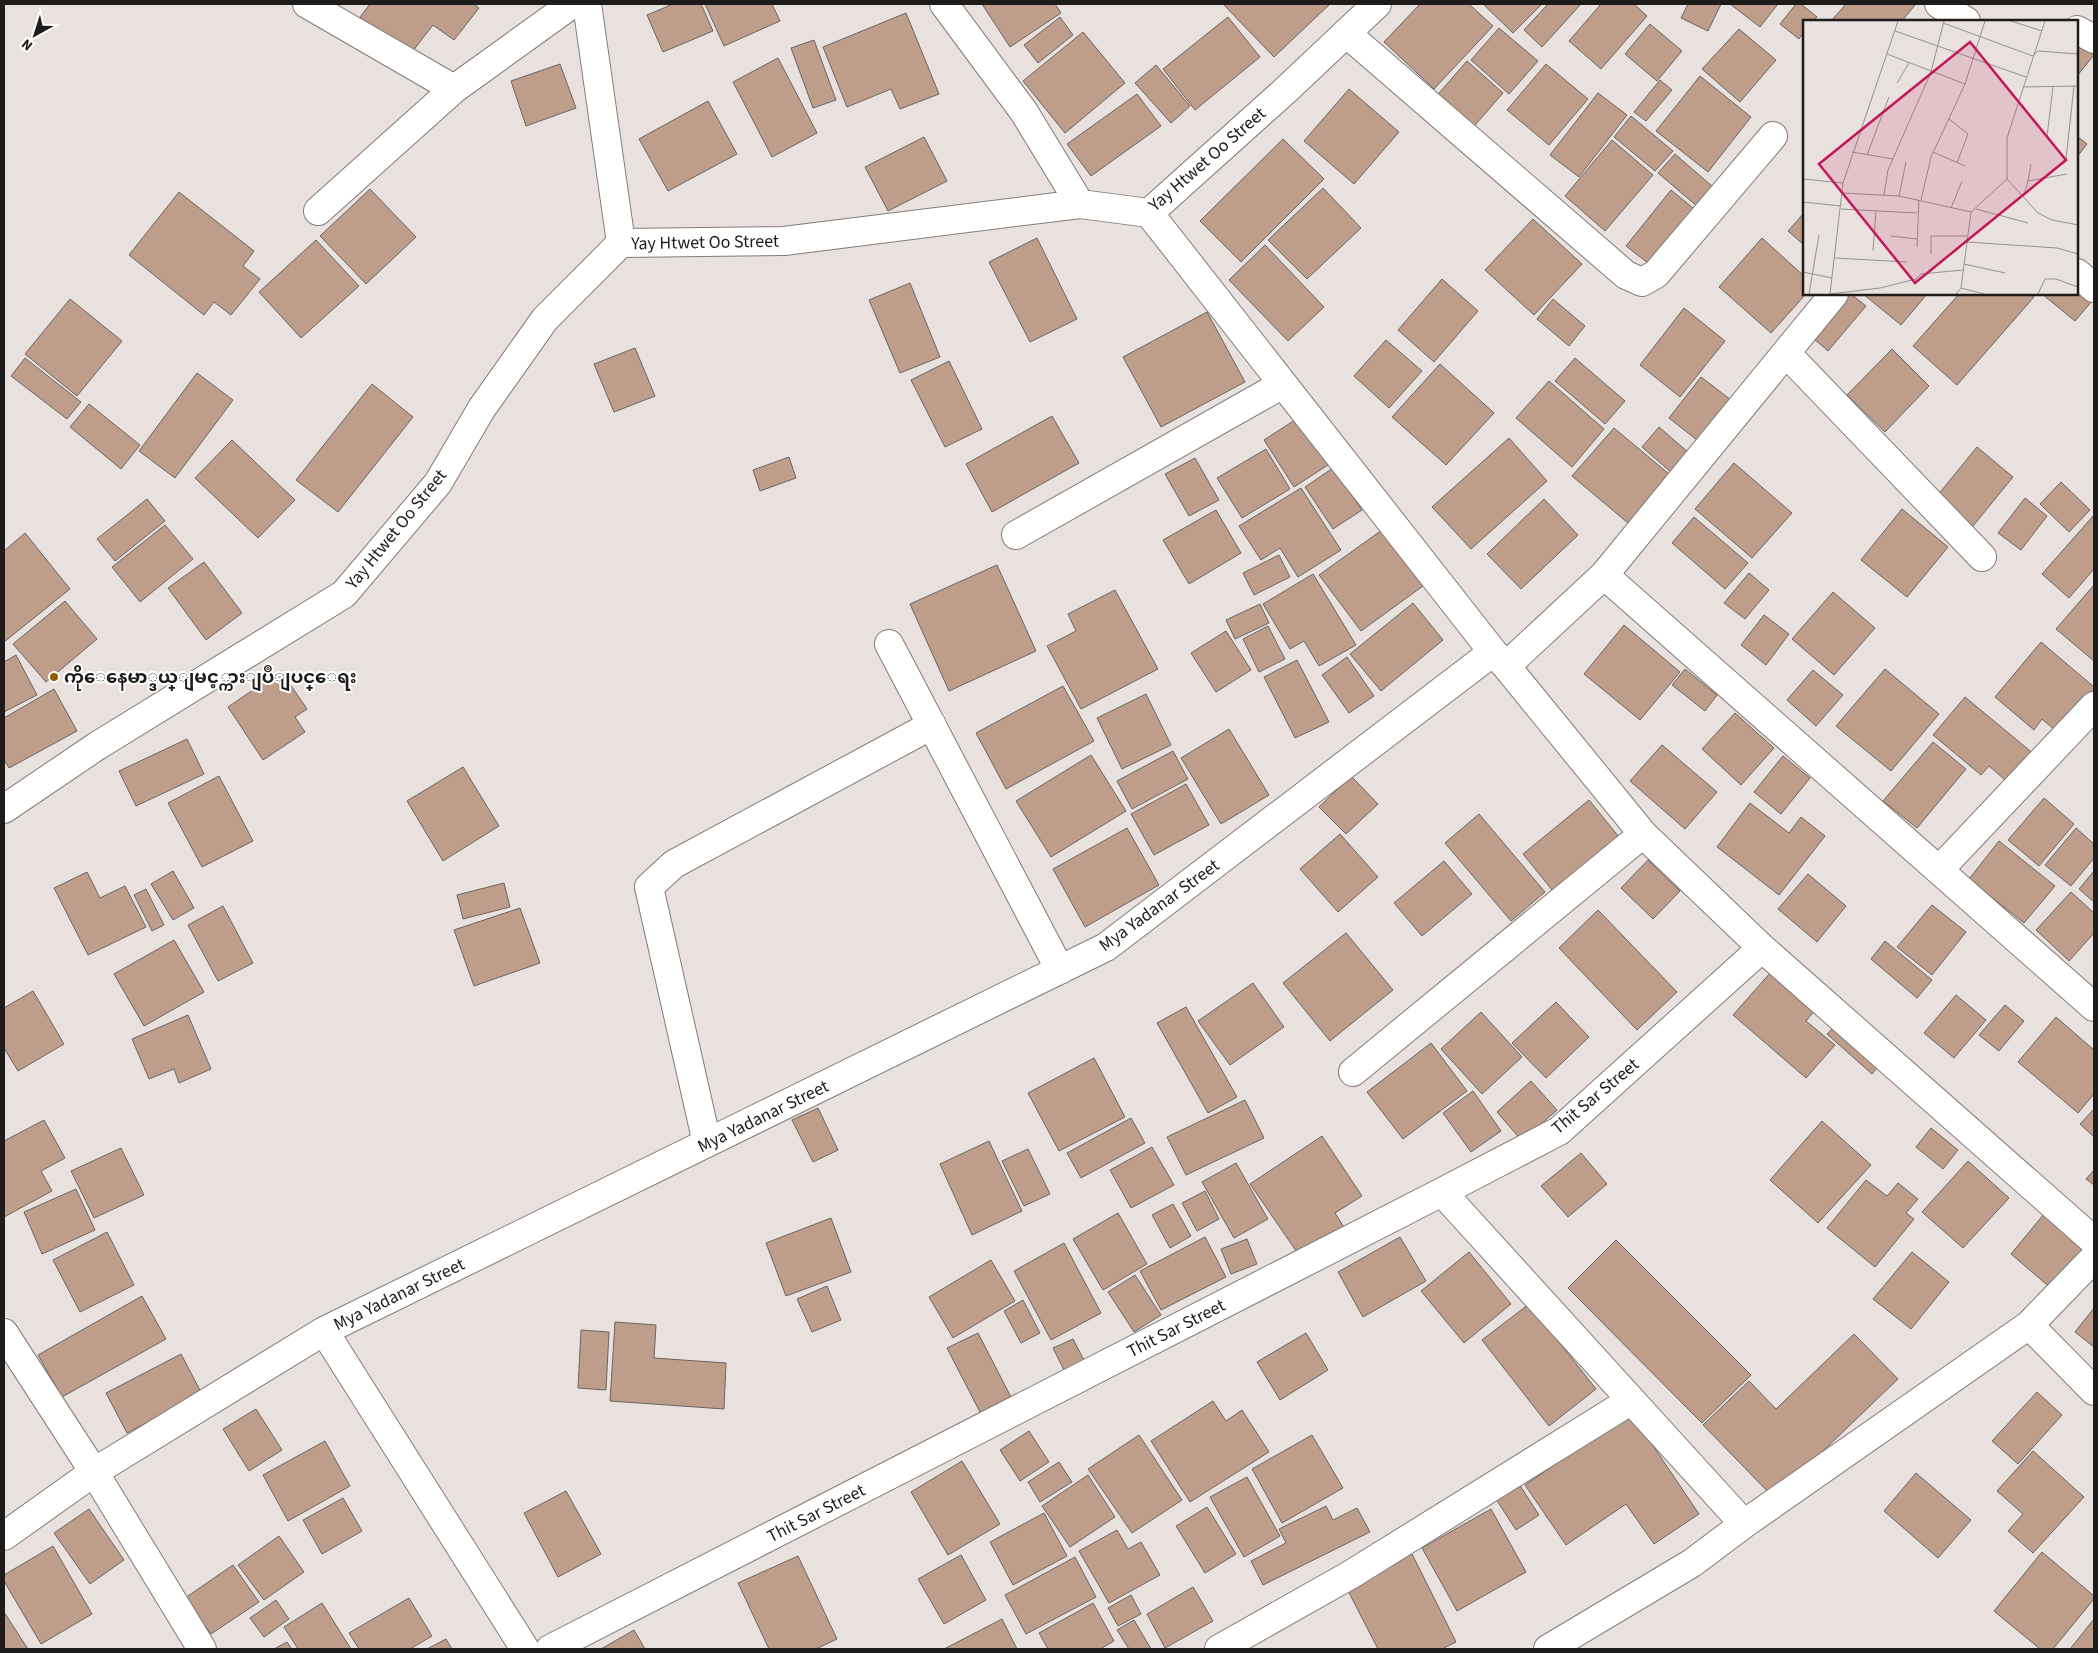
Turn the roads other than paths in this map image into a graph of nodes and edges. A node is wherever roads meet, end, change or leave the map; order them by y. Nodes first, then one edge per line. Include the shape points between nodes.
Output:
1 (306, 4) edge
2 (572, 4) edge
3 (587, 4) edge
4 (944, 4) edge
5 (1377, 4) edge
6 (1939, 4) edge
7 (1964, 20) edge
8 (2078, 31) edge
9 (1346, 33) junction
10 (2094, 39) edge
11 (454, 89) junction
12 (1773, 136) dead end
13 (1080, 204) junction
14 (318, 211) dead end
15 (1148, 213) junction
16 (621, 243) junction
17 (2078, 274) edge
18 (2094, 288) edge
19 (1833, 295) edge
20 (1786, 353) junction
21 (1283, 384) junction
22 (1016, 535) dead end
23 (1982, 557) dead end
24 (1604, 575) junction
25 (888, 644) dead end
26 (1499, 659) junction
27 (2094, 706) edge
28 (932, 725) junction
29 (4, 810) edge
30 (1643, 834) junction
31 (1939, 870) junction
32 (1762, 948) junction
33 (1060, 970) junction
34 (2094, 1007) edge
35 (1353, 1072) dead end
36 (707, 1143) junction
37 (1442, 1192) junction
38 (2094, 1241) edge
39 (2094, 1258) edge
40 (2029, 1325) junction
41 (324, 1331) junction
42 (4, 1333) edge
43 (2094, 1392) edge
44 (1630, 1401) junction
45 (94, 1472) junction
46 (1744, 1524) junction
47 (4, 1536) edge
48 (202, 1649) edge
49 (525, 1649) edge
50 (550, 1649) edge
51 (1219, 1649) edge
52 (1548, 1649) edge

1 - 11 street
2 - 11 street
3 - 16 street
4 - 13 street via 1024,112
5 - 9 street, Yay Htwet Oo Street
6 - 7 street
8 - 10 street
9 - 12 street via 1626,275 1642,282 1656,274
9 - 15 street, Yay Htwet Oo Street
11 - 14 street
13 - 15 street, Yay Htwet Oo Street
13 - 16 street, Yay Htwet Oo Street via 784,241
15 - 21 street
16 - 29 street, Yay Htwet Oo Street via 545,319 482,408 438,483 344,594 97,746
17 - 18 street
19 - 20 street, Mya Yadanar Street
20 - 23 street
20 - 24 street, Mya Yadanar Street
21 - 22 street
21 - 26 street
24 - 26 street, Mya Yadanar Street
24 - 31 street
25 - 28 street
26 - 30 street
26 - 33 street, Mya Yadanar Street via 1106,947
27 - 31 street
28 - 33 street
28 - 36 street via 674,864 650,887
30 - 32 street
30 - 35 street
31 - 34 street
32 - 37 street, Thit Sar Street via 1559,1130
32 - 38 street
33 - 36 street, Mya Yadanar Street
36 - 41 street, Mya Yadanar Street
37 - 44 street
37 - 50 street, Thit Sar Street
39 - 40 street
40 - 43 street
40 - 46 street
41 - 45 street, Mya Yadanar Street
41 - 49 street
42 - 45 street
44 - 46 street
44 - 51 street via 1350,1575
45 - 47 street, Mya Yadanar Street
45 - 48 street
46 - 52 street via 1692,1563

